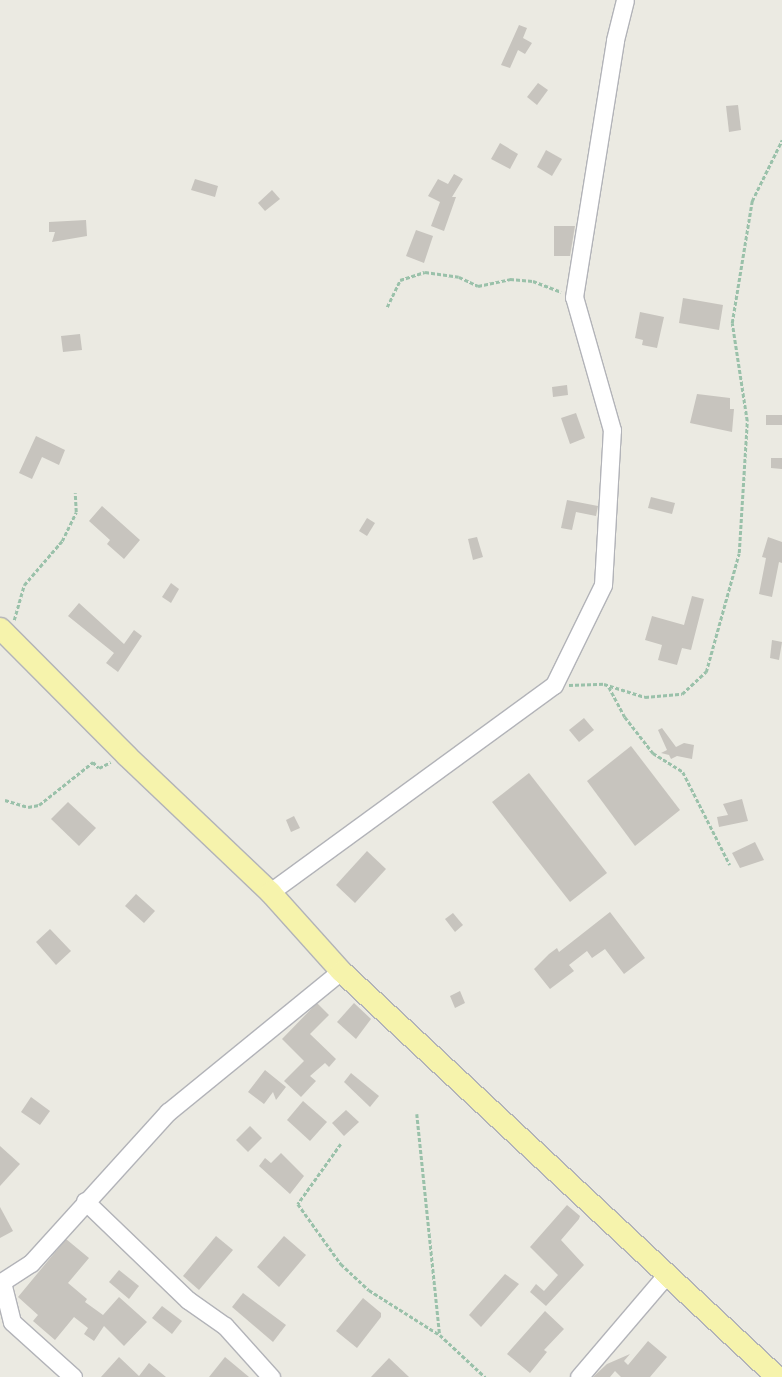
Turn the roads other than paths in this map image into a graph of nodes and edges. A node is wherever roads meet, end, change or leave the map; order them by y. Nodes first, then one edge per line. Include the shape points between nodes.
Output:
1 (625, 0) edge
2 (5, 633) edge
3 (270, 892) junction
4 (341, 971) junction
5 (85, 1201) junction
6 (667, 1274) junction
7 (1, 1283) edge
8 (6, 1322) edge
9 (73, 1377) edge
10 (271, 1377) edge
11 (579, 1377) edge
12 (777, 1377) edge

1 - 3 street via 615,40 574,297 611,438 603,585 554,685
2 - 3 main road via 126,755
3 - 4 main road
4 - 5 street via 168,1112
4 - 6 main road
5 - 7 street via 31,1263
5 - 10 street via 188,1300 225,1326
6 - 11 street
6 - 12 main road
7 - 8 street
8 - 9 street

